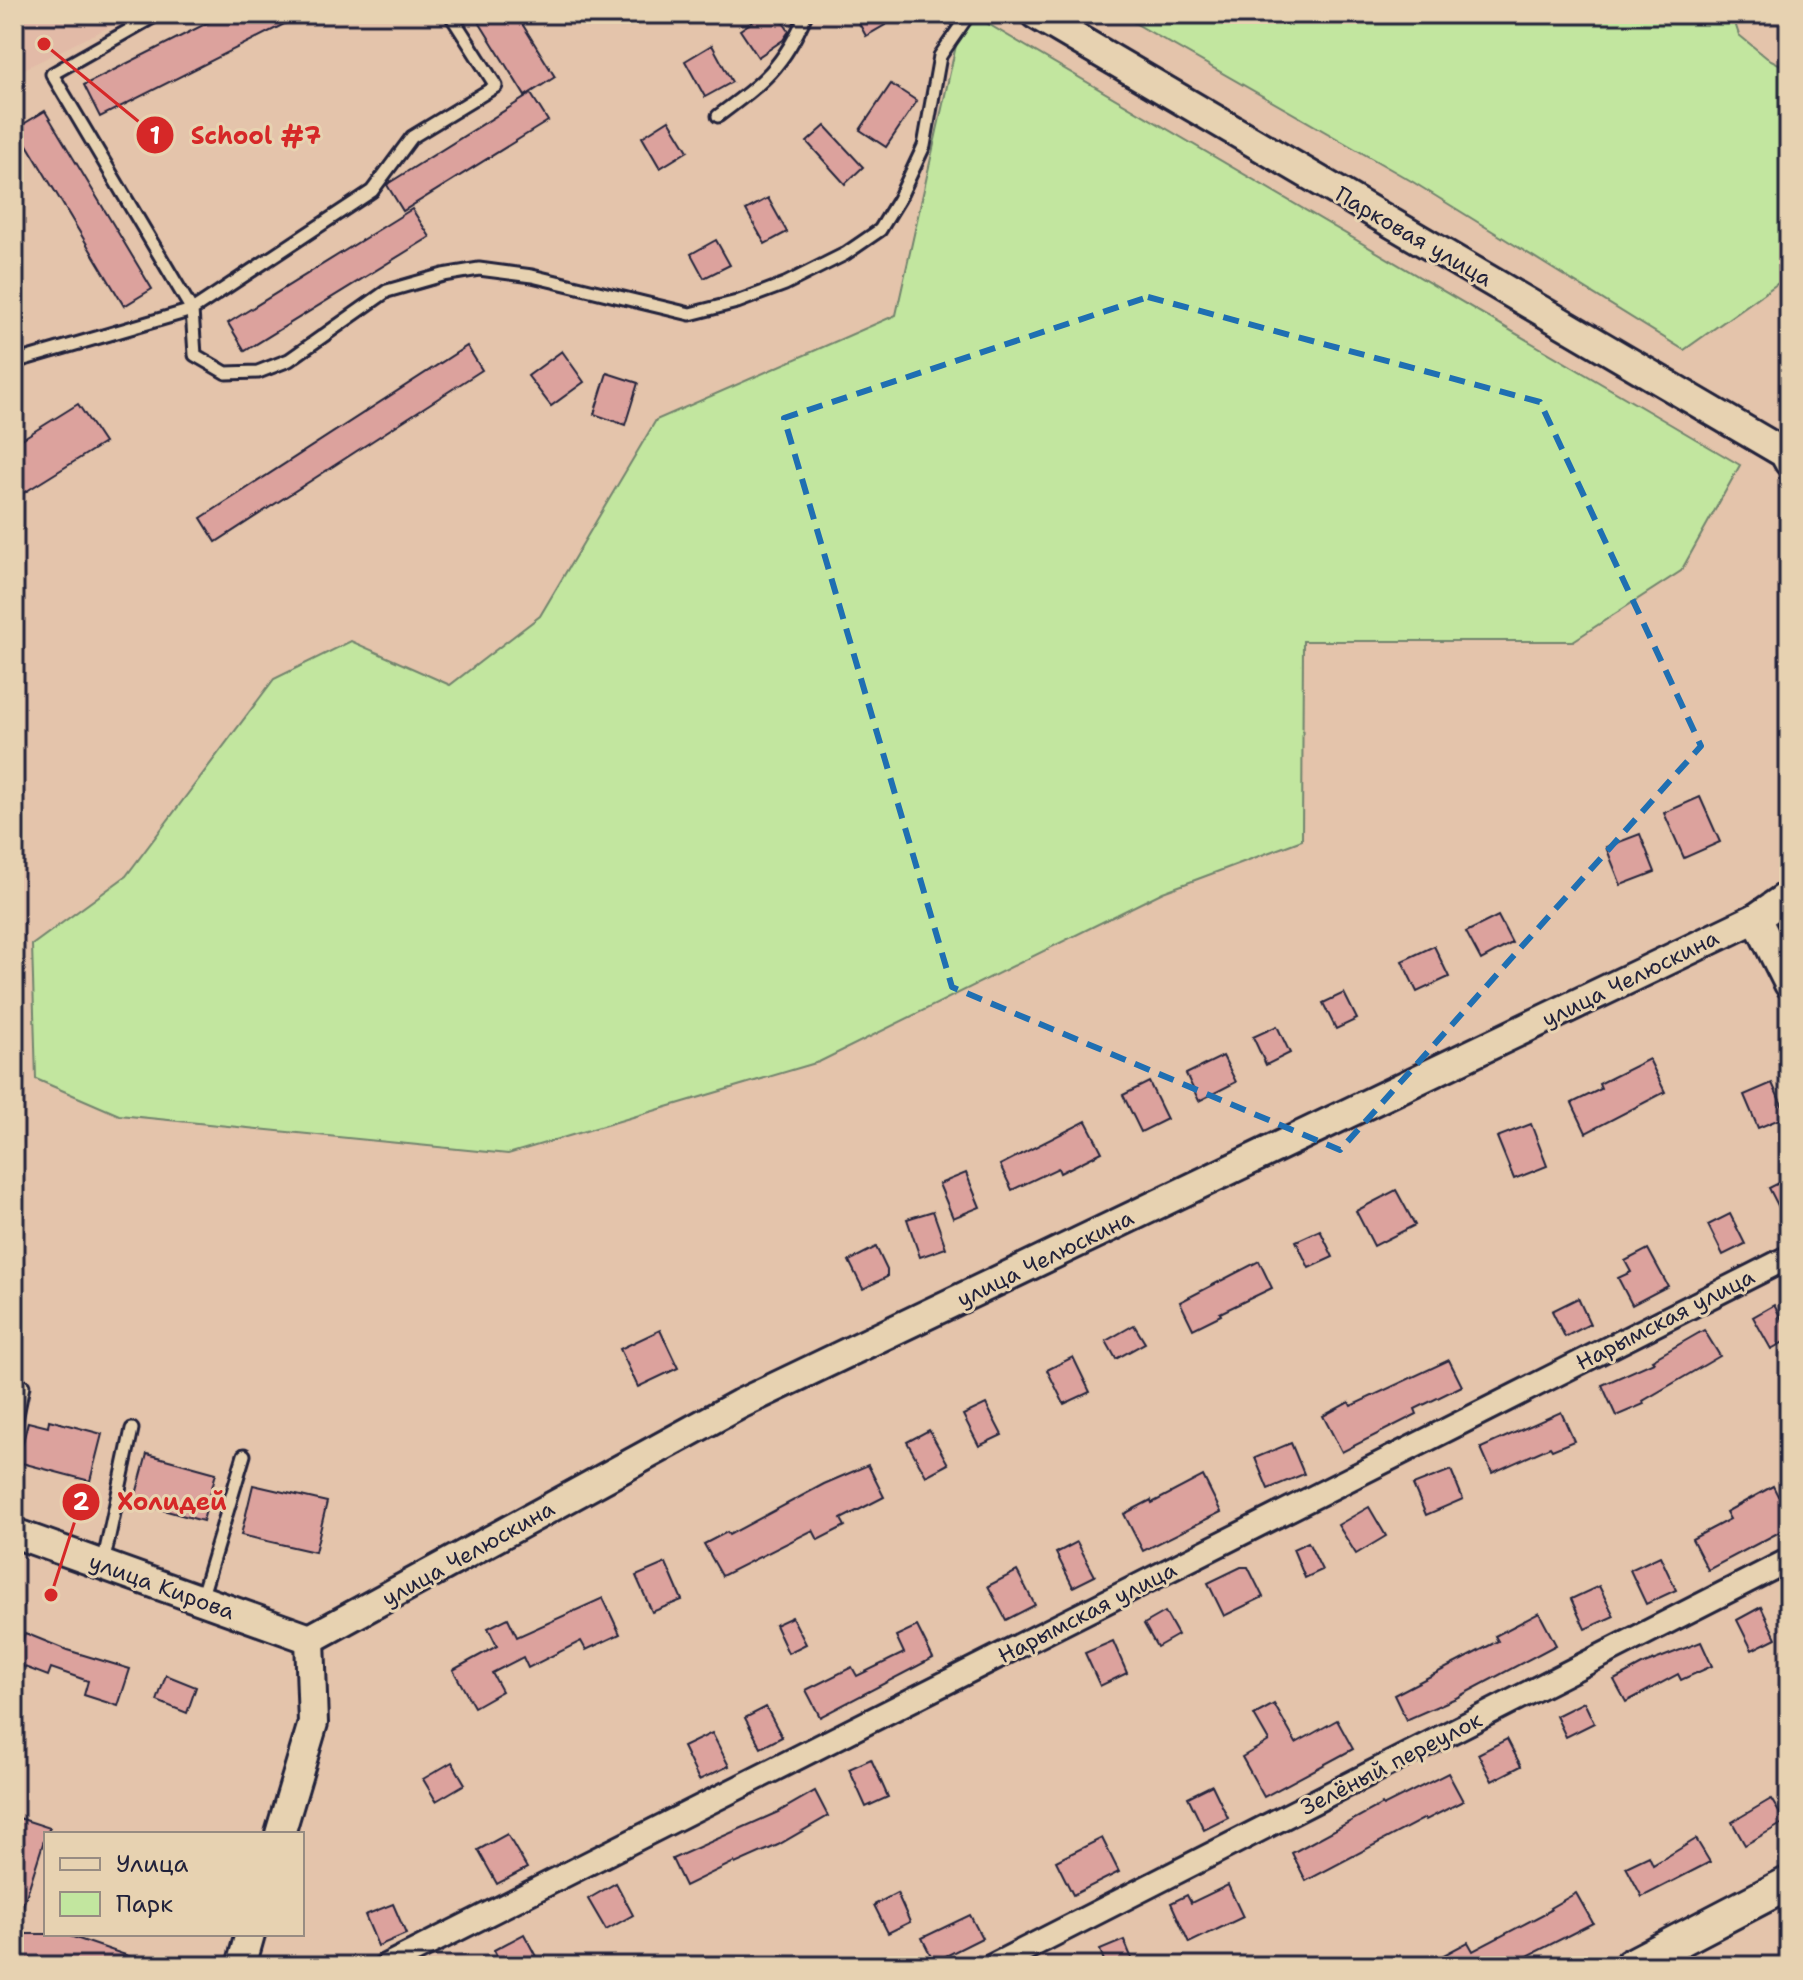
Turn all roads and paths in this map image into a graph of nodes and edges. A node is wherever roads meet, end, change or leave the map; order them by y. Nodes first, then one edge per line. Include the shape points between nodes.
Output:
1 (158, 14) edge
2 (450, 14) edge
3 (806, 14) edge
4 (969, 14) edge
5 (1035, 14) edge
6 (718, 116) dead end
7 (192, 310) junction
8 (14, 362) edge
9 (1789, 462) edge
10 (1789, 895) edge
11 (1756, 918) junction
12 (1789, 984) edge
13 (1789, 1257) edge
14 (23, 1386) dead end
15 (132, 1429) dead end
16 (14, 1430) edge
17 (244, 1455) dead end
18 (14, 1533) edge
19 (1789, 1560) edge
20 (103, 1565) junction
21 (201, 1600) junction
22 (310, 1639) junction
23 (281, 1832) edge
24 (1789, 1883) edge
25 (249, 1936) edge
26 (393, 1964) edge
27 (241, 1966) edge
28 (992, 1966) edge
29 (1630, 1966) edge

1 - 7 lane via 52,74
2 - 7 lane via 496,86 412,137 372,191
3 - 6 lane via 794,43 765,81
4 - 7 lane via 940,56 924,146 880,230 845,254 761,293 690,314 532,276 479,269 387,291 289,360 258,372 226,373 195,355
5 - 9 street, Парковая улица via 1784,453
7 - 8 lane
10 - 11 street, улица Челюскина
11 - 12 street
11 - 22 street, улица Челюскина via 740,1404
13 - 26 street, Нарымская улица
14 - 16 lane
15 - 20 lane
17 - 21 lane
18 - 20 street, улица Кирова
19 - 28 street, Зелёный переулок
20 - 21 street, улица Кирова
21 - 22 street, улица Кирова
22 - 23 street via 313,1723
24 - 29 main road
25 - 27 street

